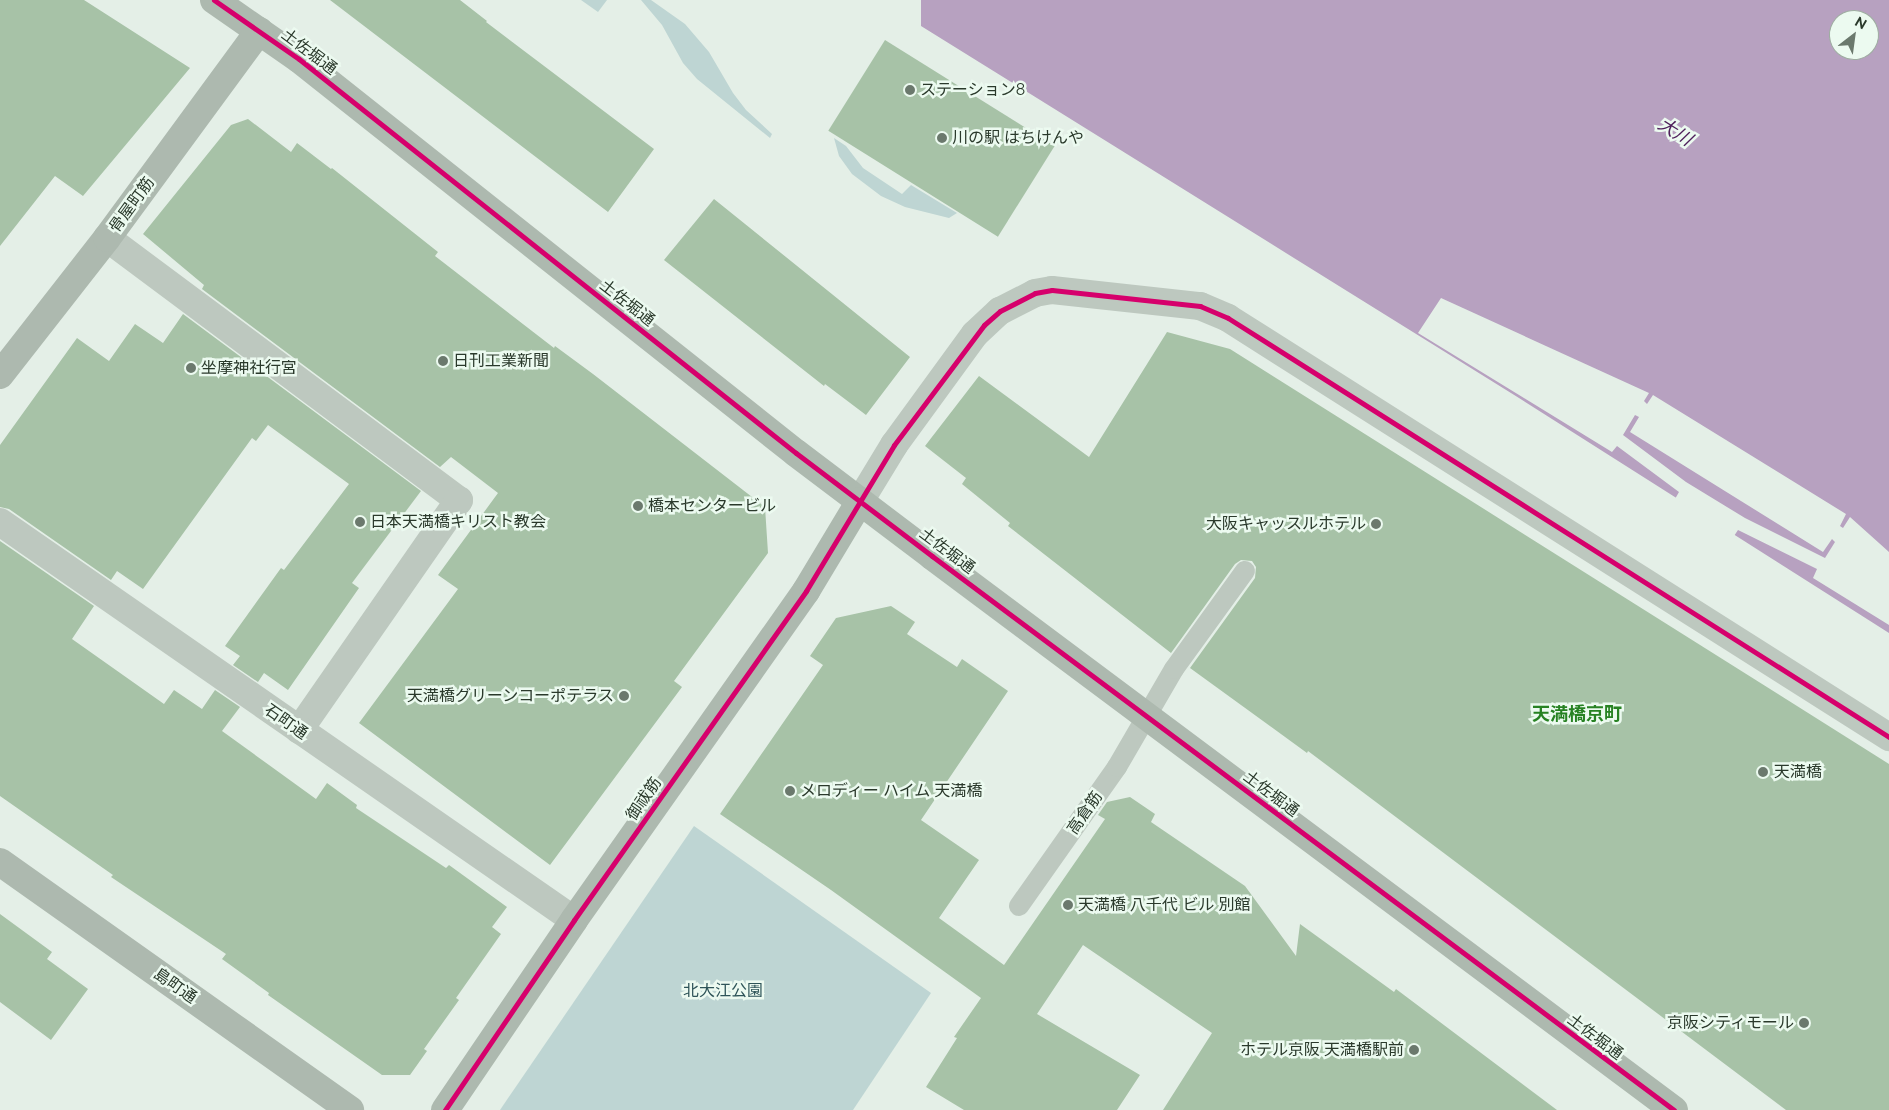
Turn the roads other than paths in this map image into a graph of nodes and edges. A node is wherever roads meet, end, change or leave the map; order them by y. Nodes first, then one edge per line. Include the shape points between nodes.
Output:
1 (214, 0) edge
2 (259, 31) junction
3 (107, 238) junction
4 (0, 375) edge
5 (860, 501) junction
6 (0, 522) edge
7 (1245, 571) dead end
8 (1146, 716) junction
9 (299, 730) junction
10 (1889, 737) edge
11 (0, 862) edge
12 (1019, 906) dead end
13 (574, 920) junction
14 (350, 1110) edge
15 (445, 1110) edge
16 (1674, 1110) edge

1 - 2 main road, 土佐堀通
2 - 3 main road, 骨屋町筋
2 - 5 main road, 土佐堀通 via 299,59
3 - 4 main road, 骨屋町筋
3 - 9 street via 459,500
5 - 8 main road, 土佐堀通
5 - 10 street via 894,445 975,334 1000,311 1035,293 1052,290 1200,306 1228,318
5 - 13 main road, 御祓筋 via 806,591
6 - 9 street, 石町通
7 - 8 lane, 高倉筋 via 1174,669
8 - 12 lane, 高倉筋 via 1117,767
8 - 16 main road, 土佐堀通
9 - 13 street, 石町通
11 - 14 main road, 島町通
13 - 15 main road, 御祓筋

